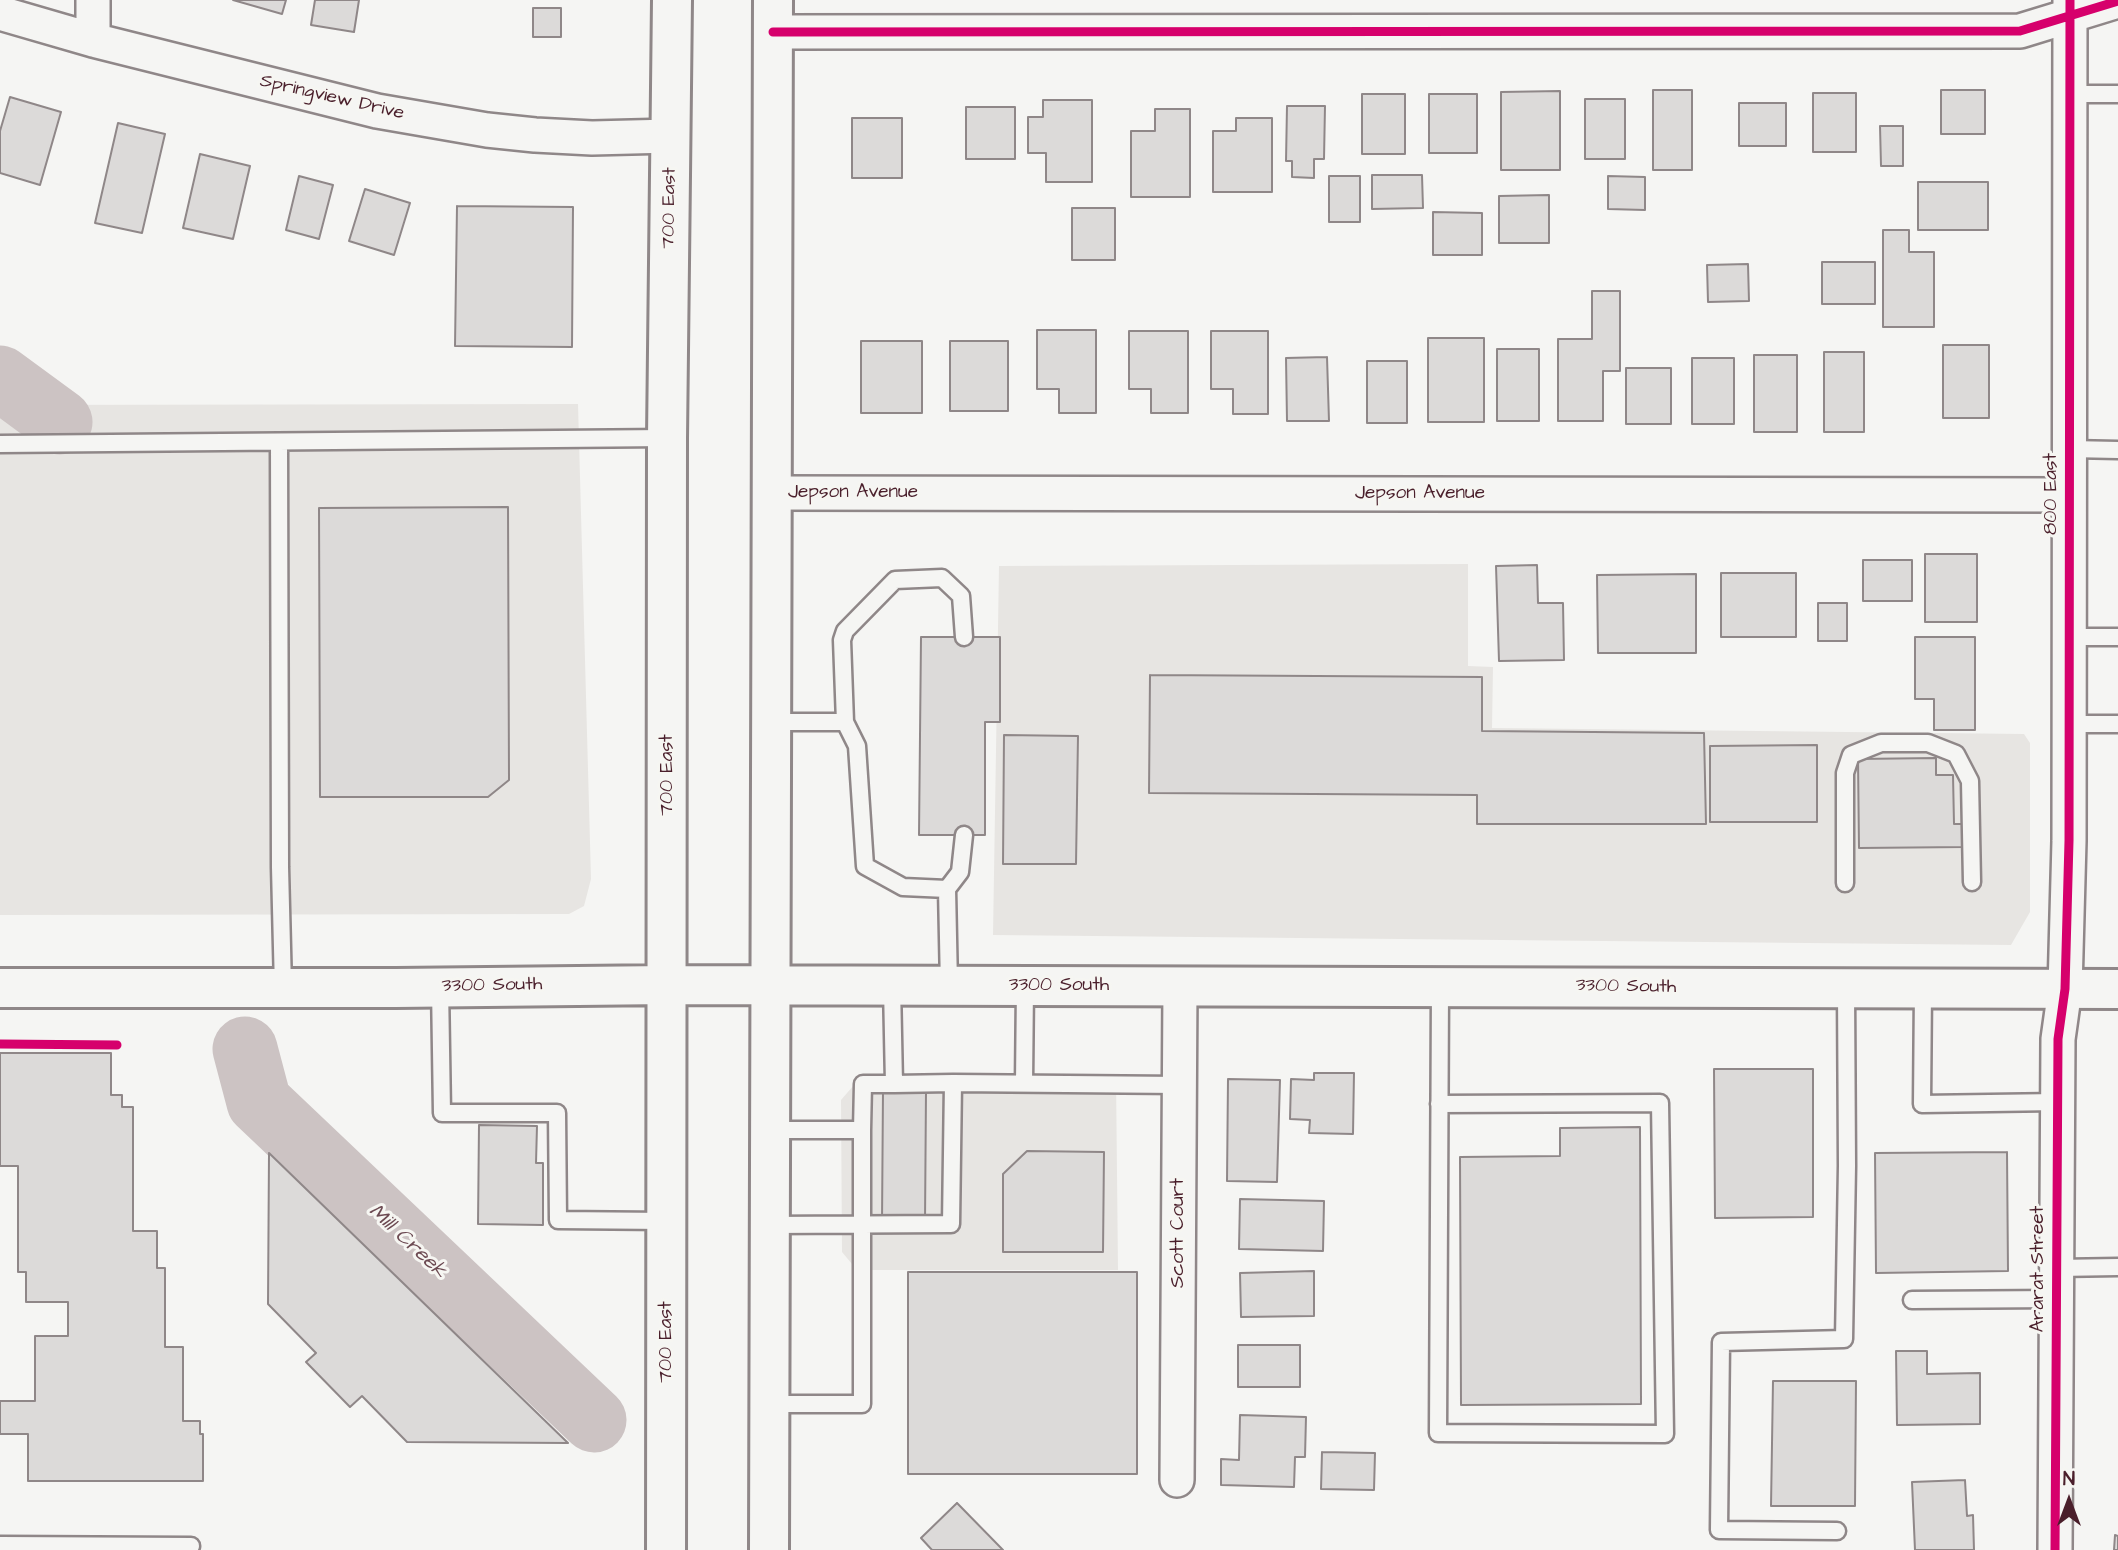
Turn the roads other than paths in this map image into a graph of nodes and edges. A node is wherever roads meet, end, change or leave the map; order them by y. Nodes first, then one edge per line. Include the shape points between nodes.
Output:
1 (93, 0) edge
2 (671, 0) edge
3 (2118, 1) edge
4 (2070, 8) edge
5 (0, 13) edge
6 (773, 16) edge
7 (93, 40) junction
8 (2070, 94) junction
9 (2118, 94) edge
10 (671, 136) junction
11 (667, 438) junction
12 (279, 442) junction
13 (0, 444) edge
14 (2070, 449) junction
15 (2118, 450) edge
16 (772, 493) junction
17 (2069, 495) junction
18 (964, 637) dead end
19 (2069, 637) junction
20 (2118, 637) edge
21 (771, 722) junction
22 (845, 722) junction
23 (2118, 723) edge
24 (2069, 724) junction
25 (964, 835) dead end
26 (1972, 882) dead end
27 (1845, 883) dead end
28 (947, 889) junction
29 (668, 985) junction
30 (1440, 985) junction
31 (440, 986) junction
32 (770, 986) junction
33 (892, 986) junction
34 (949, 986) junction
35 (1025, 986) junction
36 (1180, 986) junction
37 (0, 988) edge
38 (283, 988) junction
39 (1846, 989) junction
40 (1923, 989) junction
41 (2065, 989) junction
42 (2118, 989) edge
43 (953, 1083) junction
44 (1024, 1083) junction
45 (894, 1084) junction
46 (1180, 1085) junction
47 (2058, 1102) junction
48 (1439, 1104) junction
49 (770, 1130) junction
50 (862, 1130) junction
51 (668, 1222) junction
52 (864, 1224) junction
53 (770, 1225) junction
54 (2118, 1268) edge
55 (2057, 1283) junction
56 (1912, 1300) dead end
57 (769, 1404) junction
58 (1177, 1480) dead end
59 (1837, 1531) dead end
60 (0, 1545) edge
61 (191, 1546) dead end
62 (666, 1550) edge
63 (769, 1550) edge
64 (2055, 1550) edge

1 - 7 street
2 - 10 main road, 700 East
3 - 4 street
4 - 6 street via 2020,31
4 - 8 street, 800 East
5 - 7 street, Springview Drive
6 - 16 main road
7 - 10 street, Springview Drive via 377,111 487,130 592,138
8 - 9 lane
8 - 14 street, 800 East
10 - 11 main road, 700 East
11 - 12 lane
11 - 29 main road, 700 East
12 - 13 lane
12 - 38 lane
14 - 15 lane
14 - 17 street, 800 East
16 - 17 street, Jepson Avenue
16 - 21 main road
17 - 19 street, 800 East
18 - 22 lane via 961,596 942,578 895,580 845,631
19 - 20 lane
19 - 24 street, 800 East
21 - 22 lane
21 - 32 main road
22 - 28 lane via 857,746 864,866 903,887
23 - 24 lane
24 - 41 street, 800 East
25 - 28 lane via 960,872
26 - 27 lane via 1969,781 1956,754 1928,743 1881,743 1851,755 1844,773
28 - 34 lane
29 - 31 main road, 3300 South
29 - 32 main road, 3300 South
29 - 51 main road, 700 East
30 - 36 main road, 3300 South
30 - 39 main road, 3300 South
30 - 48 lane
31 - 38 main road, 3300 South
31 - 51 lane via 442,1113 557,1113 558,1220
32 - 33 main road, 3300 South
32 - 49 main road
33 - 34 main road, 3300 South
33 - 45 lane
34 - 35 main road, 3300 South
35 - 36 main road, 3300 South
35 - 44 lane
36 - 46 street, Scott Court
37 - 38 main road, 3300 South
39 - 40 main road, 3300 South
39 - 59 lane via 1844,1339 1721,1342 1719,1530
40 - 41 main road, 3300 South
40 - 47 lane via 1922,1104
41 - 42 main road, 3300 South
41 - 47 street, Ararat Street via 2058,1039
43 - 44 lane
43 - 45 lane
43 - 52 lane via 951,1224
44 - 46 lane
45 - 50 lane via 863,1084
46 - 58 street, Scott Court
47 - 55 street, Ararat Street
48 - 48 lane via 1438,1433 1665,1434 1660,1103
49 - 50 lane
49 - 53 main road
50 - 52 lane
51 - 62 main road, 700 East
52 - 53 lane
52 - 57 lane via 862,1404
53 - 57 main road
54 - 55 lane
55 - 56 lane
55 - 64 street, Ararat Street
57 - 63 main road
60 - 61 lane

